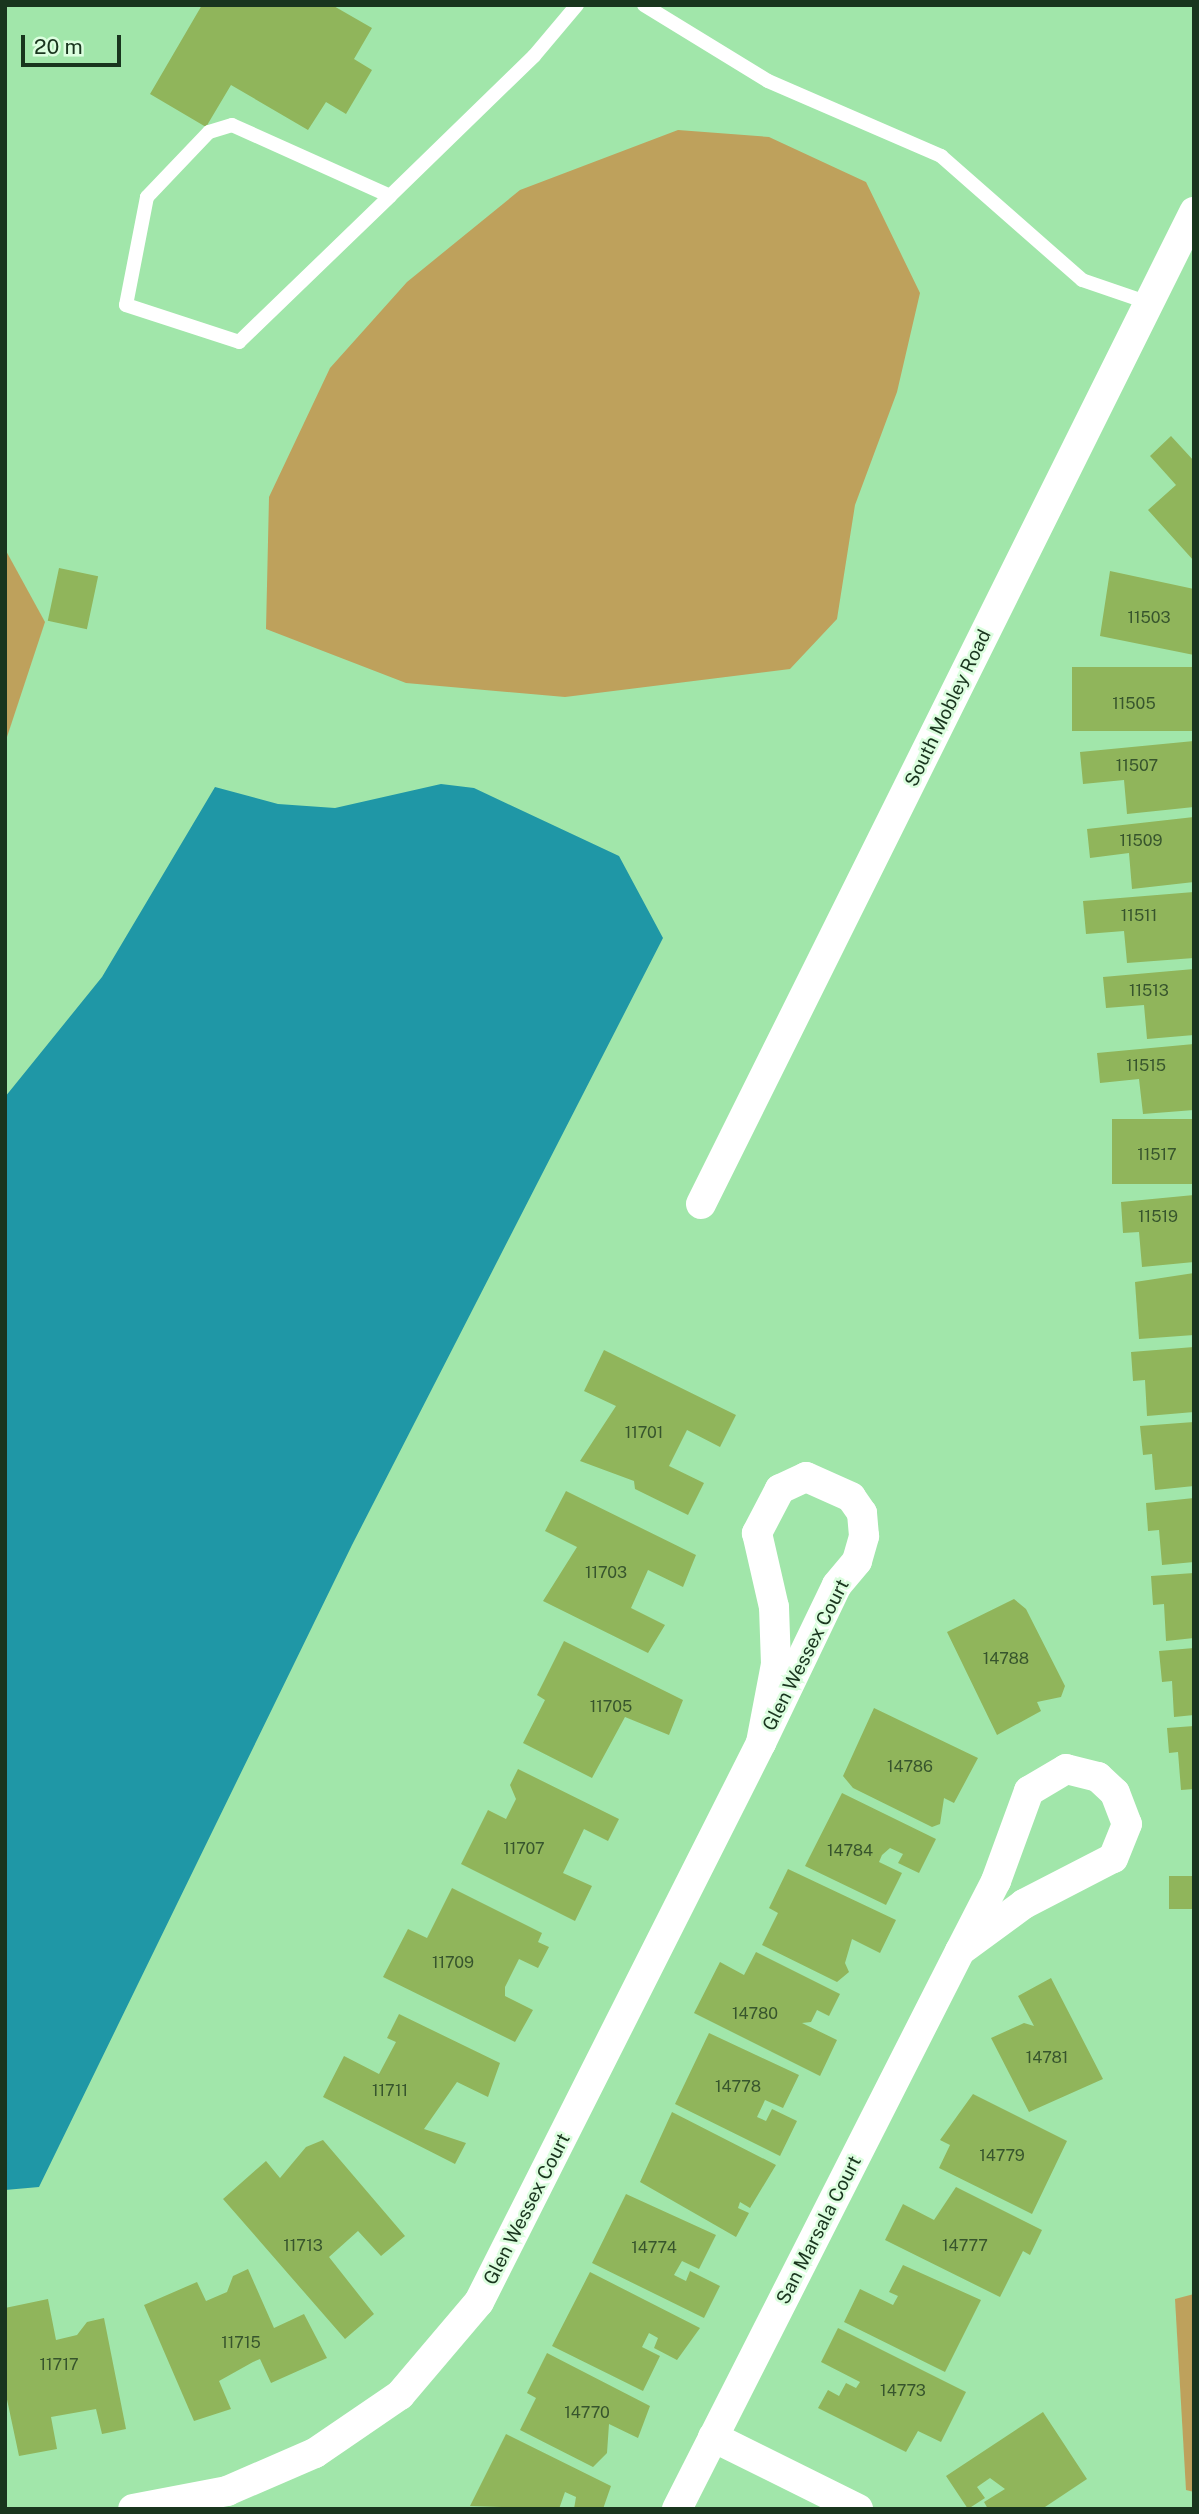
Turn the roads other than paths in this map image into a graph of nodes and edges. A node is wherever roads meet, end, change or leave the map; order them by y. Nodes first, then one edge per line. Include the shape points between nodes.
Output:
1 (577, 5) edge
2 (644, 5) edge
3 (390, 196) junction
4 (1194, 212) edge
5 (1149, 303) junction
6 (701, 1204) dead end
7 (761, 1743) junction
8 (960, 1951) junction
9 (713, 2437) junction
10 (133, 2509) edge
11 (677, 2509) edge
12 (858, 2509) edge

1 - 3 lane
2 - 5 lane via 768,80 941,156 1082,280
3 - 3 lane via 239,342 126,305 147,197 209,132 232,125
4 - 5 street, South Mobley Road
5 - 6 street, South Mobley Road
7 - 7 street, Glen Wessex Court via 864,1536 851,1497 806,1477 780,1489 757,1533 774,1607 776,1664
7 - 10 street, Glen Wessex Court via 479,2302 431,2363 400,2395 315,2453 227,2491
8 - 8 street, San Marsala Court via 1024,1904 1113,1858 1127,1824 1115,1793 1098,1777 1066,1769 1029,1791 996,1881
8 - 9 street, San Marsala Court
9 - 11 street, San Marsala Court
9 - 12 street

